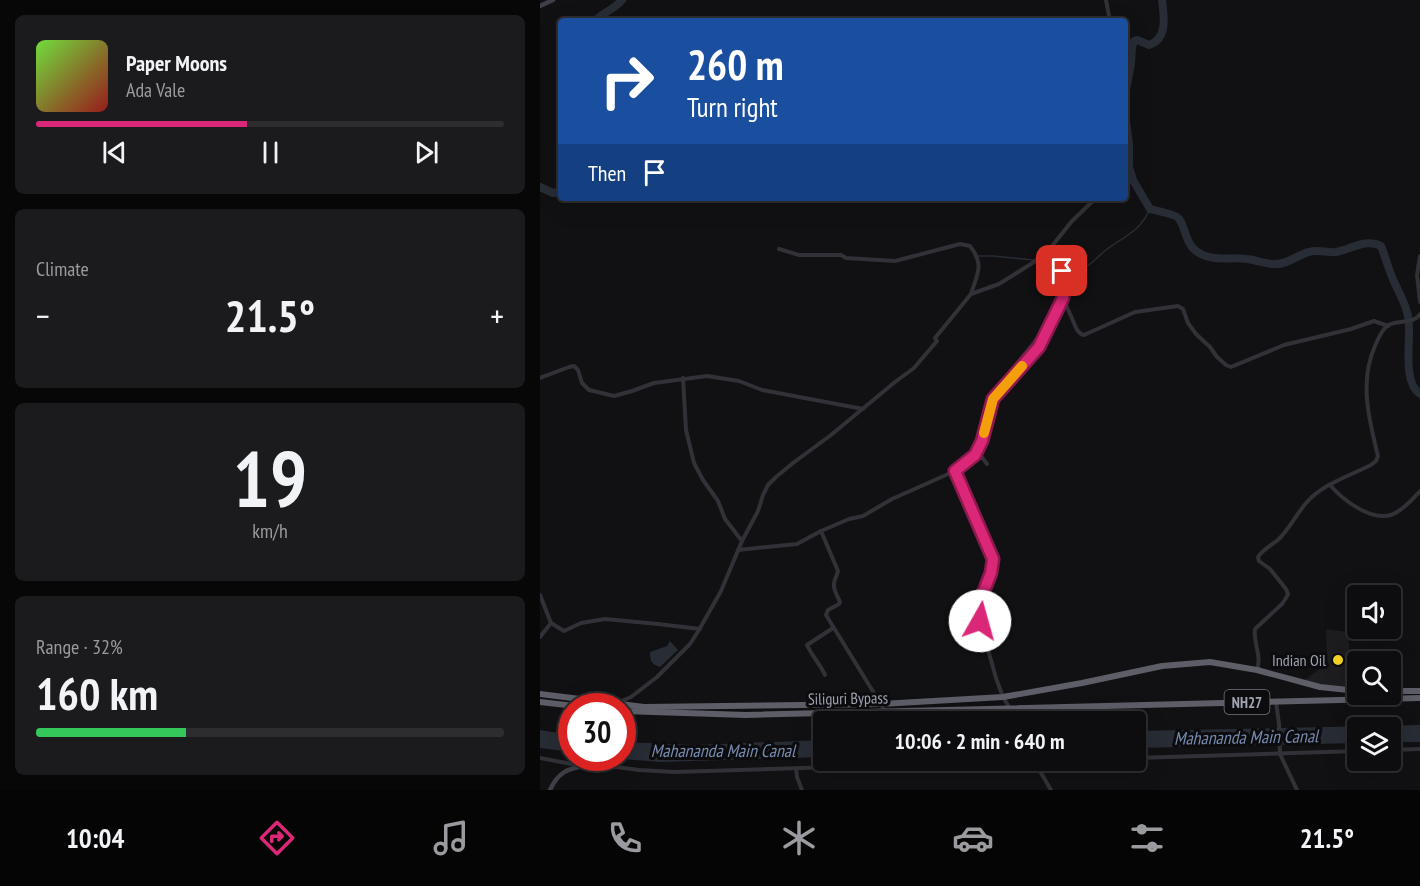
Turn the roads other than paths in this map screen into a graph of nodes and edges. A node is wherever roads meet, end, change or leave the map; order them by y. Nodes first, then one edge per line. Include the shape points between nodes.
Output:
1 (553, 0) edge
2 (1106, 0) edge
3 (543, 3) edge
4 (1109, 18) edge
5 (1093, 201) edge
6 (779, 249) dead end
7 (1048, 251) junction
8 (1420, 256) edge
9 (971, 294) junction
10 (1063, 298) junction
11 (1420, 302) edge
12 (1420, 314) edge
13 (1388, 326) junction
14 (540, 378) edge
15 (683, 378) junction
16 (863, 409) junction
17 (976, 453) junction
18 (987, 464) dead end
19 (955, 471) junction
20 (1330, 485) junction
21 (1420, 491) edge
22 (821, 531) junction
23 (742, 541) junction
24 (738, 550) junction
25 (540, 595) edge
26 (551, 623) junction
27 (833, 628) junction
28 (700, 629) junction
29 (540, 636) edge
30 (1257, 670) junction
31 (825, 675) dead end
32 (1347, 690) edge
33 (1401, 691) edge
34 (1420, 691) edge
35 (636, 693) edge
36 (540, 694) edge
37 (558, 697) edge
38 (1003, 697) junction
39 (1420, 698) edge
40 (540, 702) edge
41 (1276, 702) junction
42 (558, 704) edge
43 (881, 704) junction
44 (636, 706) edge
45 (1009, 707) junction
46 (636, 711) edge
47 (885, 711) joint
48 (813, 713) edge
49 (1420, 749) edge
50 (1401, 750) edge
51 (1347, 751) edge
52 (1280, 754) junction
53 (540, 758) edge
54 (1146, 758) edge
55 (558, 761) edge
56 (796, 768) junction
57 (813, 768) edge
58 (636, 769) edge
59 (566, 771) edge
60 (1041, 771) edge
61 (550, 790) edge
62 (802, 790) edge
63 (1051, 790) edge
64 (1297, 790) edge

1 - 3 street
2 - 4 street
5 - 7 street
6 - 9 street via 799,255 895,261 960,244 970,246 980,266
7 - 9 street via 999,284
7 - 10 street via 1063,273
8 - 11 street
9 - 16 street via 914,368
10 - 13 street via 1081,334 1135,312 1178,306 1196,334 1232,367 1284,345 1374,321
10 - 17 street via 1039,347 993,399
12 - 13 street via 1415,320
13 - 20 street via 1372,351 1366,379 1367,405 1378,456 1371,465
14 - 15 street via 574,366 589,390 614,396
15 - 16 street via 707,376 739,381 762,390
15 - 23 street via 686,430 694,463
16 - 23 street via 768,485
17 - 18 street
17 - 19 street
19 - 22 street via 863,516
19 - 38 street via 993,559 980,601 980,621
20 - 21 street via 1353,506 1382,516 1396,513
20 - 30 street via 1306,503 1279,538 1258,557 1287,594 1282,604 1255,629
22 - 24 street via 797,544
22 - 27 street via 838,571 834,587 840,602 826,615
23 - 24 street
24 - 28 street
25 - 26 street
26 - 28 street via 564,631 605,619
26 - 29 street
27 - 31 street via 807,645
27 - 43 street
28 - 35 street via 690,644
30 - 32 highway, NH27 via 1320,687
30 - 38 highway, NH27 via 1222,663 1187,663
33 - 34 highway
36 - 37 highway, NH27
38 - 43 highway, NH27
38 - 45 street
39 - 41 highway, NH27
40 - 42 highway
41 - 45 highway, Siliguri Bypass / NH27
41 - 52 street
43 - 44 highway, NH27
43 - 47 street
45 - 47 highway, Siliguri Bypass / NH27
46 - 48 highway, Siliguri Bypass / NH27
49 - 50 street
51 - 52 street
52 - 54 street
52 - 64 street
53 - 55 street
56 - 57 street
56 - 58 street
56 - 62 street
59 - 61 street via 555,779
60 - 63 street

